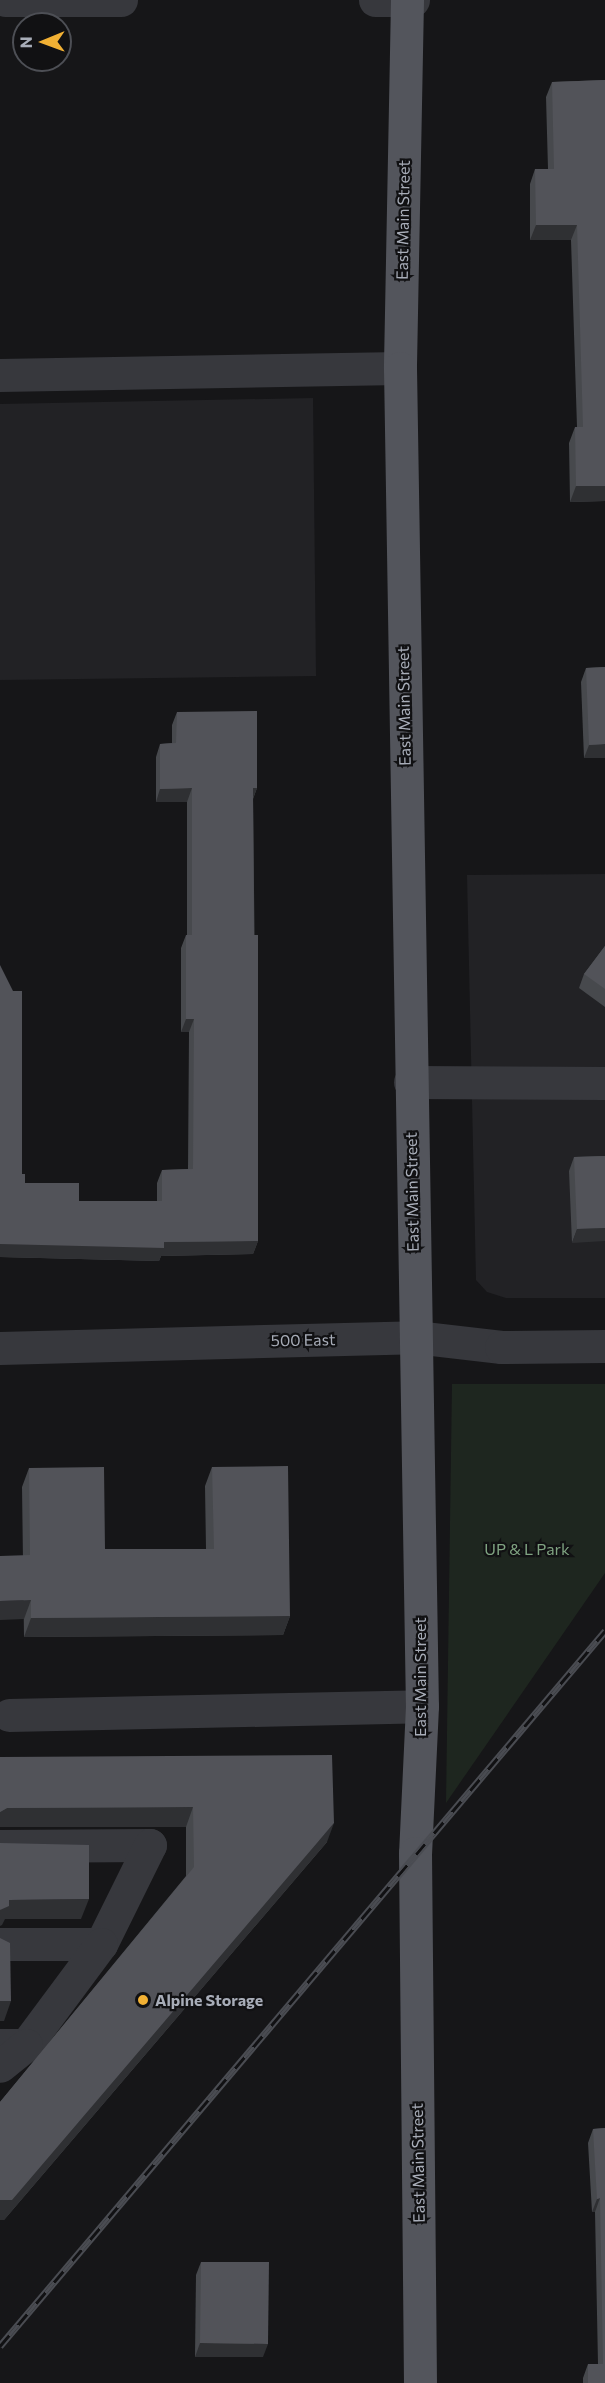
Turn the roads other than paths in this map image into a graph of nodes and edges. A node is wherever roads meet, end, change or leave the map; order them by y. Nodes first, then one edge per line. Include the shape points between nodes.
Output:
1 (5, 0) edge
2 (121, 0) edge
3 (400, 0) edge
4 (400, 368) junction
5 (0, 375) edge
6 (410, 1082) junction
7 (605, 1083) edge
8 (415, 1337) junction
9 (605, 1346) edge
10 (0, 1348) edge
11 (422, 1706) junction
12 (9, 1715) dead end
13 (0, 1846) edge
14 (0, 1944) edge
15 (101, 1944) junction
16 (13, 2045) edge
17 (0, 2066) edge
18 (420, 2383) edge

1 - 2 street
3 - 4 main road, East Main Street
4 - 5 street
4 - 6 main road, East Main Street
6 - 7 street
6 - 8 main road, East Main Street
8 - 9 street, 500 East via 501,1347
8 - 10 street, 500 East
8 - 11 main road, East Main Street
11 - 12 street
11 - 18 main road, East Main Street via 415,1853
13 - 15 street via 150,1845
14 - 15 street
15 - 16 street
16 - 17 street

